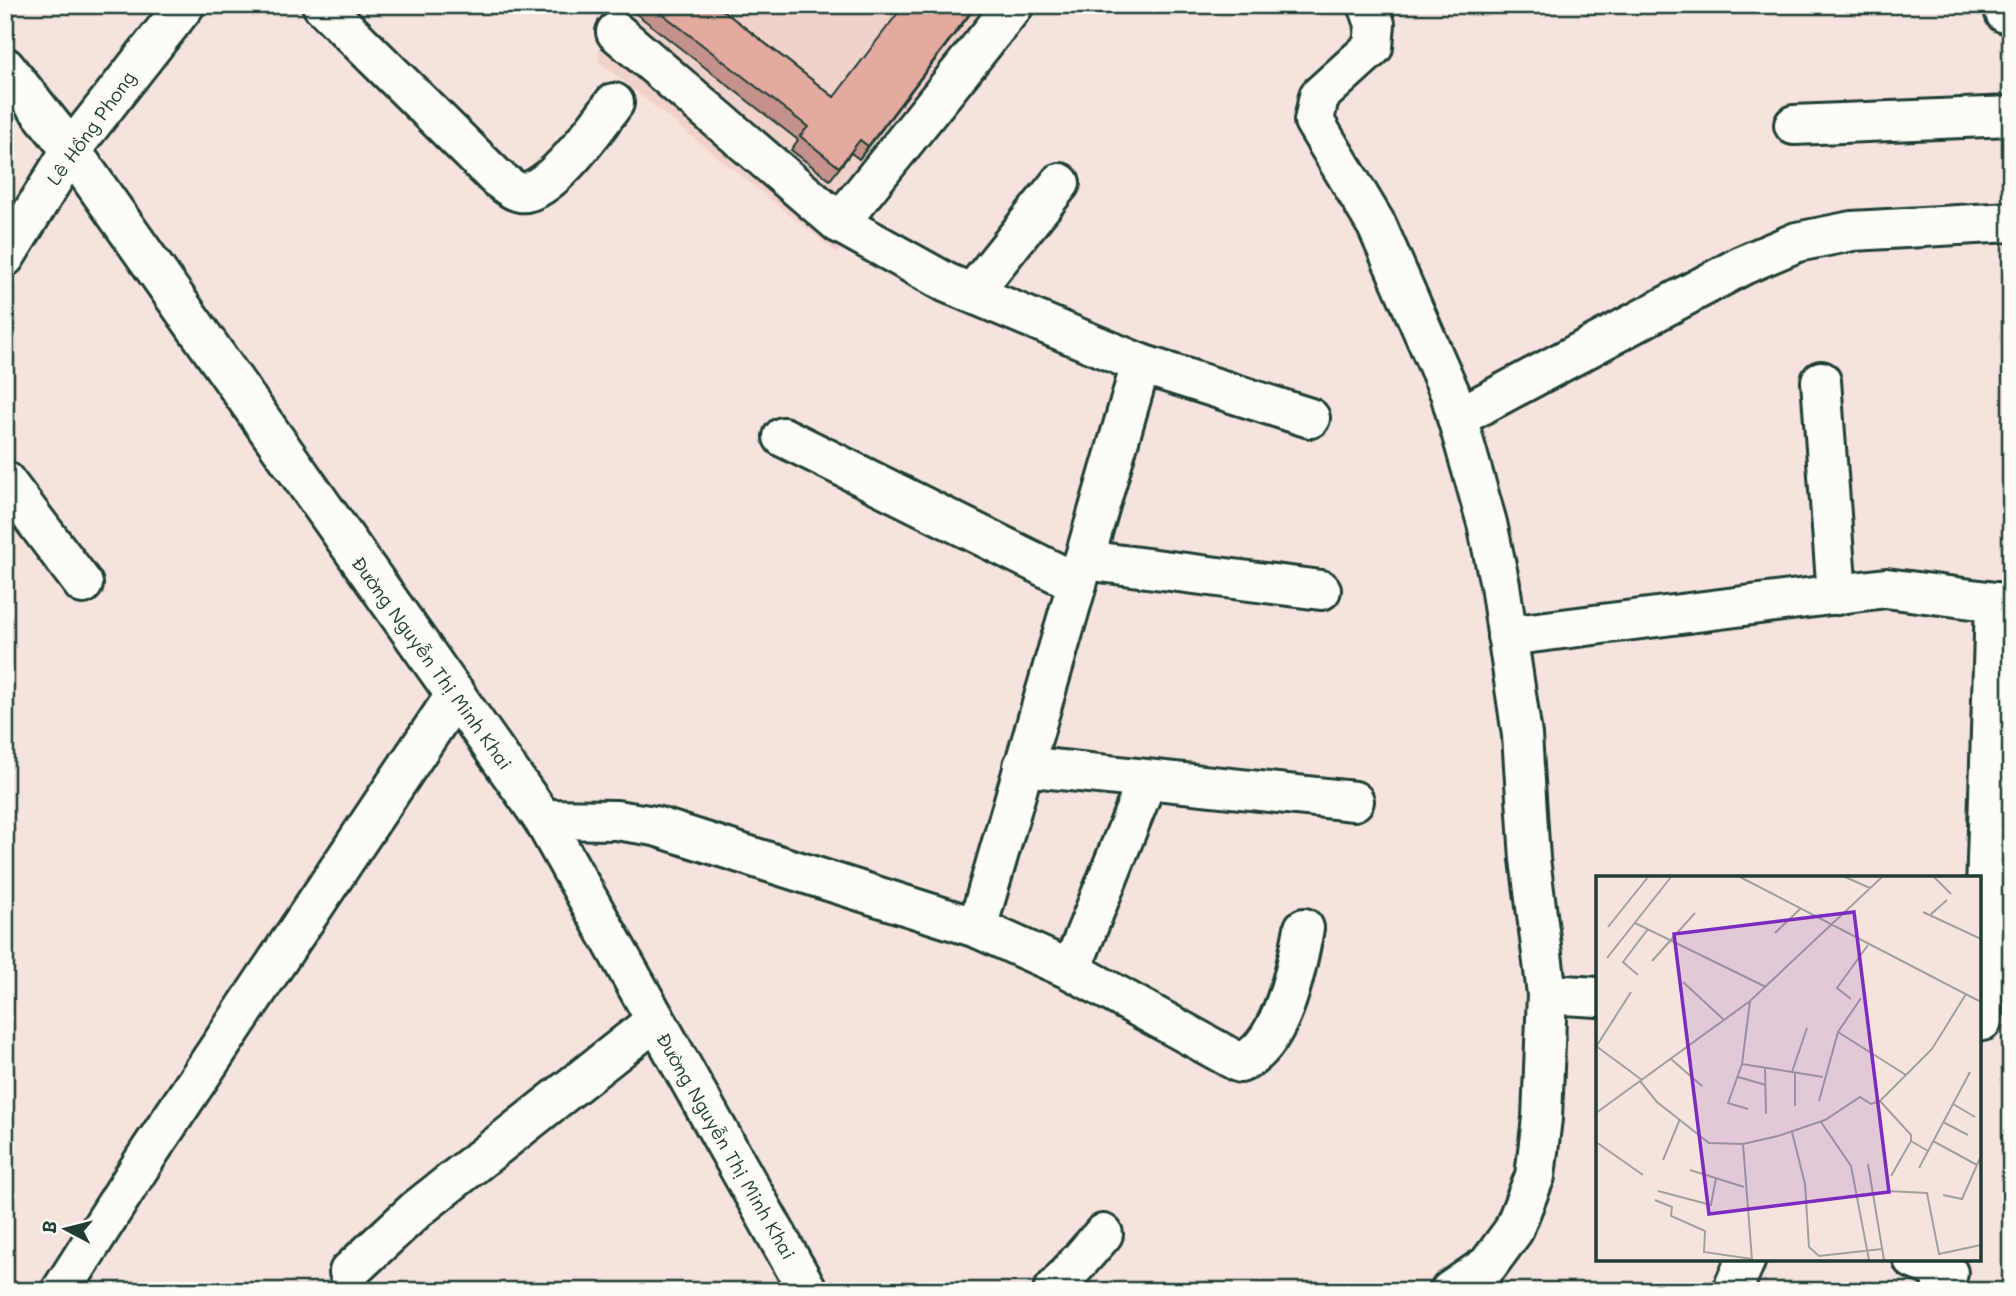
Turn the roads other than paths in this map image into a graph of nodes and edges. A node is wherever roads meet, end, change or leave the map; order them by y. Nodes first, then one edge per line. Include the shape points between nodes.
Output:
1 (185, 5) edge
2 (321, 5) edge
3 (1014, 5) edge
4 (1368, 5) edge
5 (616, 32) dead end
6 (5, 67) edge
7 (614, 103) dead end
8 (2011, 116) edge
9 (1794, 125) dead end
10 (71, 150) junction
11 (1060, 183) dead end
12 (2011, 222) edge
13 (839, 223) junction
14 (5, 257) edge
15 (973, 292) junction
16 (1141, 364) junction
17 (1821, 381) dead end
18 (1310, 418) dead end
19 (1457, 418) junction
20 (783, 437) dead end
21 (5, 481) edge
22 (1080, 572) junction
23 (83, 584) dead end
24 (1321, 590) dead end
25 (1837, 594) junction
26 (2003, 603) edge
27 (1507, 636) junction
28 (456, 694) junction
29 (1023, 766) junction
30 (1147, 780) junction
31 (1354, 801) dead end
32 (543, 819) junction
33 (977, 928) junction
34 (1304, 928) dead end
35 (1071, 970) junction
36 (1547, 994) junction
37 (1596, 997) edge
38 (655, 1021) junction
39 (1991, 1021) edge
40 (1102, 1234) dead end
41 (1745, 1261) edge
42 (1918, 1261) edge
43 (349, 1272) dead end
44 (61, 1291) edge
45 (808, 1291) edge
46 (1053, 1291) edge
47 (1450, 1291) edge
48 (1732, 1291) edge
49 (1941, 1291) edge

1 - 10 street, Lê Hồng Phong
2 - 7 street via 497,178 520,192 535,190 578,151
3 - 13 street
4 - 19 street via 1375,24 1373,47 1320,96 1314,121 1377,226
5 - 13 street
6 - 10 street, Đường Nguyễn Thị Minh Khai
8 - 9 street
10 - 14 street, Lê Hồng Phong
10 - 28 street, Đường Nguyễn Thị Minh Khai
11 - 15 street
12 - 19 street via 1852,231 1797,242 1743,265
13 - 15 street via 947,283
15 - 16 street
16 - 18 street
16 - 22 street
17 - 25 street
19 - 27 street via 1488,523
20 - 22 street
21 - 23 street
22 - 24 street
22 - 29 street
25 - 26 street via 1886,588
25 - 27 street
26 - 39 street
27 - 36 street via 1522,735 1530,859
28 - 32 street, Đường Nguyễn Thị Minh Khai
28 - 44 street
29 - 30 street
29 - 33 street
30 - 31 street
30 - 35 street
32 - 33 street via 616,820 655,826
32 - 38 street, Đường Nguyễn Thị Minh Khai
33 - 35 street
34 - 35 street via 1289,994 1266,1041 1240,1063
36 - 37 street
36 - 47 street via 1535,1176 1513,1231 1488,1265
38 - 43 street via 417,1209
38 - 45 street, Đường Nguyễn Thị Minh Khai
40 - 46 street
41 - 48 street
42 - 49 street via 1948,1273

